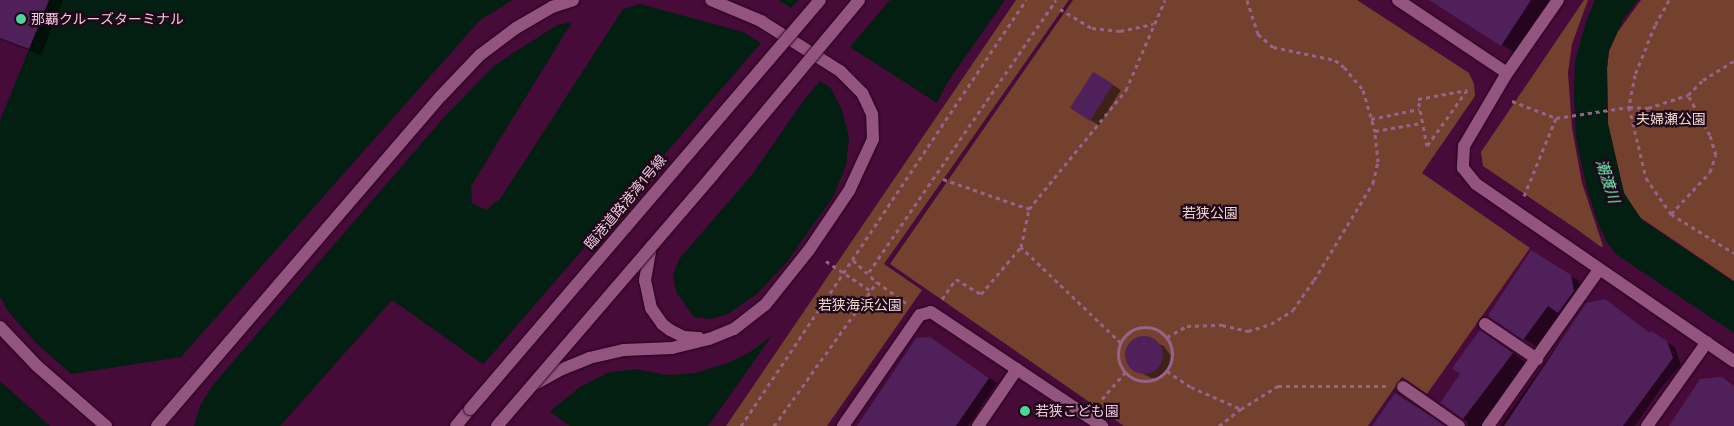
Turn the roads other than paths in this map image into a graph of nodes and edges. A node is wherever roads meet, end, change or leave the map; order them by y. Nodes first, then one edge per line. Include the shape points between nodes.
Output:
1 (573, 0) edge
2 (711, 0) edge
3 (820, 0) edge
4 (859, 0) edge
5 (1398, 0) edge
6 (1558, 0) edge
7 (1507, 73) junction
8 (651, 246) junction
9 (1599, 270) junction
10 (1485, 324) dead end
11 (0, 327) edge
12 (709, 339) junction
13 (1707, 342) junction
14 (1536, 359) junction
15 (1734, 361) edge
16 (1017, 368) junction
17 (533, 385) junction
18 (1398, 386) road end
19 (106, 426) edge
20 (157, 426) edge
21 (456, 426) edge
22 (497, 426) edge
23 (843, 426) edge
24 (978, 426) edge
25 (1102, 426) edge
26 (1459, 426) edge
27 (1488, 426) edge
28 (1647, 426) edge

1 - 20 street via 552,7 516,28 480,55
2 - 12 street, bridge via 761,21 840,71 862,93 872,114 873,139 849,190 809,250 765,305 734,329
3 - 21 street, 臨港道路港湾1号線, bridge
4 - 8 street, bridge
5 - 7 street
6 - 7 street
7 - 9 street via 1464,146 1463,168 1476,184
8 - 12 street via 645,280 651,308 670,330 684,337
8 - 17 street, bridge
9 - 13 street
9 - 14 street
10 - 14 street
11 - 19 street via 36,366
12 - 17 street via 672,348 606,354 573,364
13 - 15 street
13 - 28 street
14 - 27 street
16 - 23 street via 931,312 920,315
16 - 24 street
16 - 25 street
17 - 22 street, bridge
18 - 26 street

